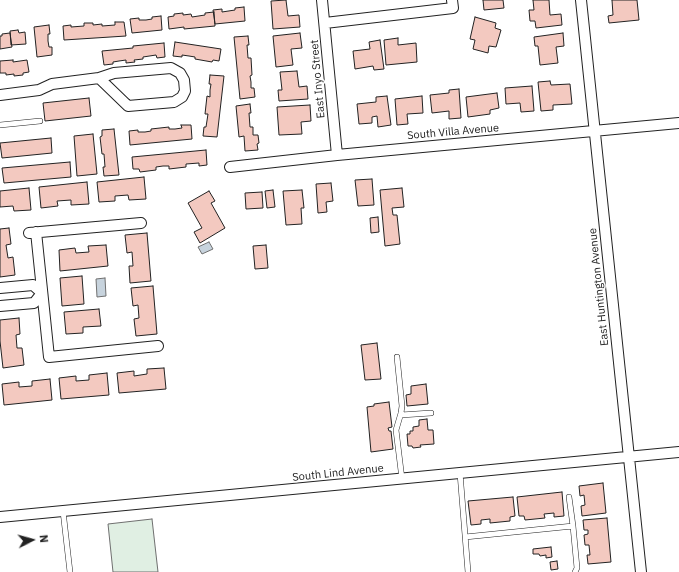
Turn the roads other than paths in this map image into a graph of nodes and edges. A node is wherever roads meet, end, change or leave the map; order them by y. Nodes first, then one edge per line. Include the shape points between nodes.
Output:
1 (322, 0) edge
2 (581, 0) edge
3 (452, 4) edge
4 (325, 23) junction
5 (99, 78) junction
6 (0, 95) edge
7 (40, 121) dead end
8 (679, 123) edge
9 (0, 125) edge
10 (596, 130) junction
11 (337, 155) junction
12 (230, 167) dead end
13 (141, 223) dead end
14 (0, 288) edge
15 (42, 294) junction
16 (0, 306) edge
17 (158, 346) dead end
18 (397, 357) dead end
19 (431, 413) dead end
20 (401, 415) junction
21 (679, 452) edge
22 (628, 457) junction
23 (460, 473) junction
24 (402, 479) junction
25 (569, 497) dead end
26 (63, 512) junction
27 (0, 517) edge
28 (572, 526) junction
29 (465, 536) junction
30 (70, 572) edge
31 (468, 572) edge
32 (575, 572) edge
33 (641, 572) edge

1 - 4 street, East Inyo Street
2 - 10 street, East Huntington Avenue
3 - 4 street
4 - 11 street, East Inyo Street
5 - 5 street via 114,73 171,68 180,73 185,91 182,97 174,102 128,106
5 - 6 street via 52,84 39,90
7 - 9 lane
8 - 10 street, South Villa Avenue
10 - 11 street, South Villa Avenue
10 - 22 street, East Huntington Avenue
11 - 12 street, South Villa Avenue
13 - 15 street via 32,232
14 - 15 street via 33,285
15 - 16 street via 34,303
15 - 17 street via 49,357
18 - 20 lane
19 - 20 lane
20 - 24 lane via 396,430
21 - 22 street, South Lind Avenue
22 - 23 street, South Lind Avenue
22 - 33 street, East Huntington Avenue
23 - 24 street, South Lind Avenue
23 - 29 lane
24 - 26 street, South Lind Avenue
25 - 28 lane
26 - 27 street, South Lind Avenue
26 - 30 lane
28 - 29 lane
28 - 32 lane via 577,568
29 - 31 lane

